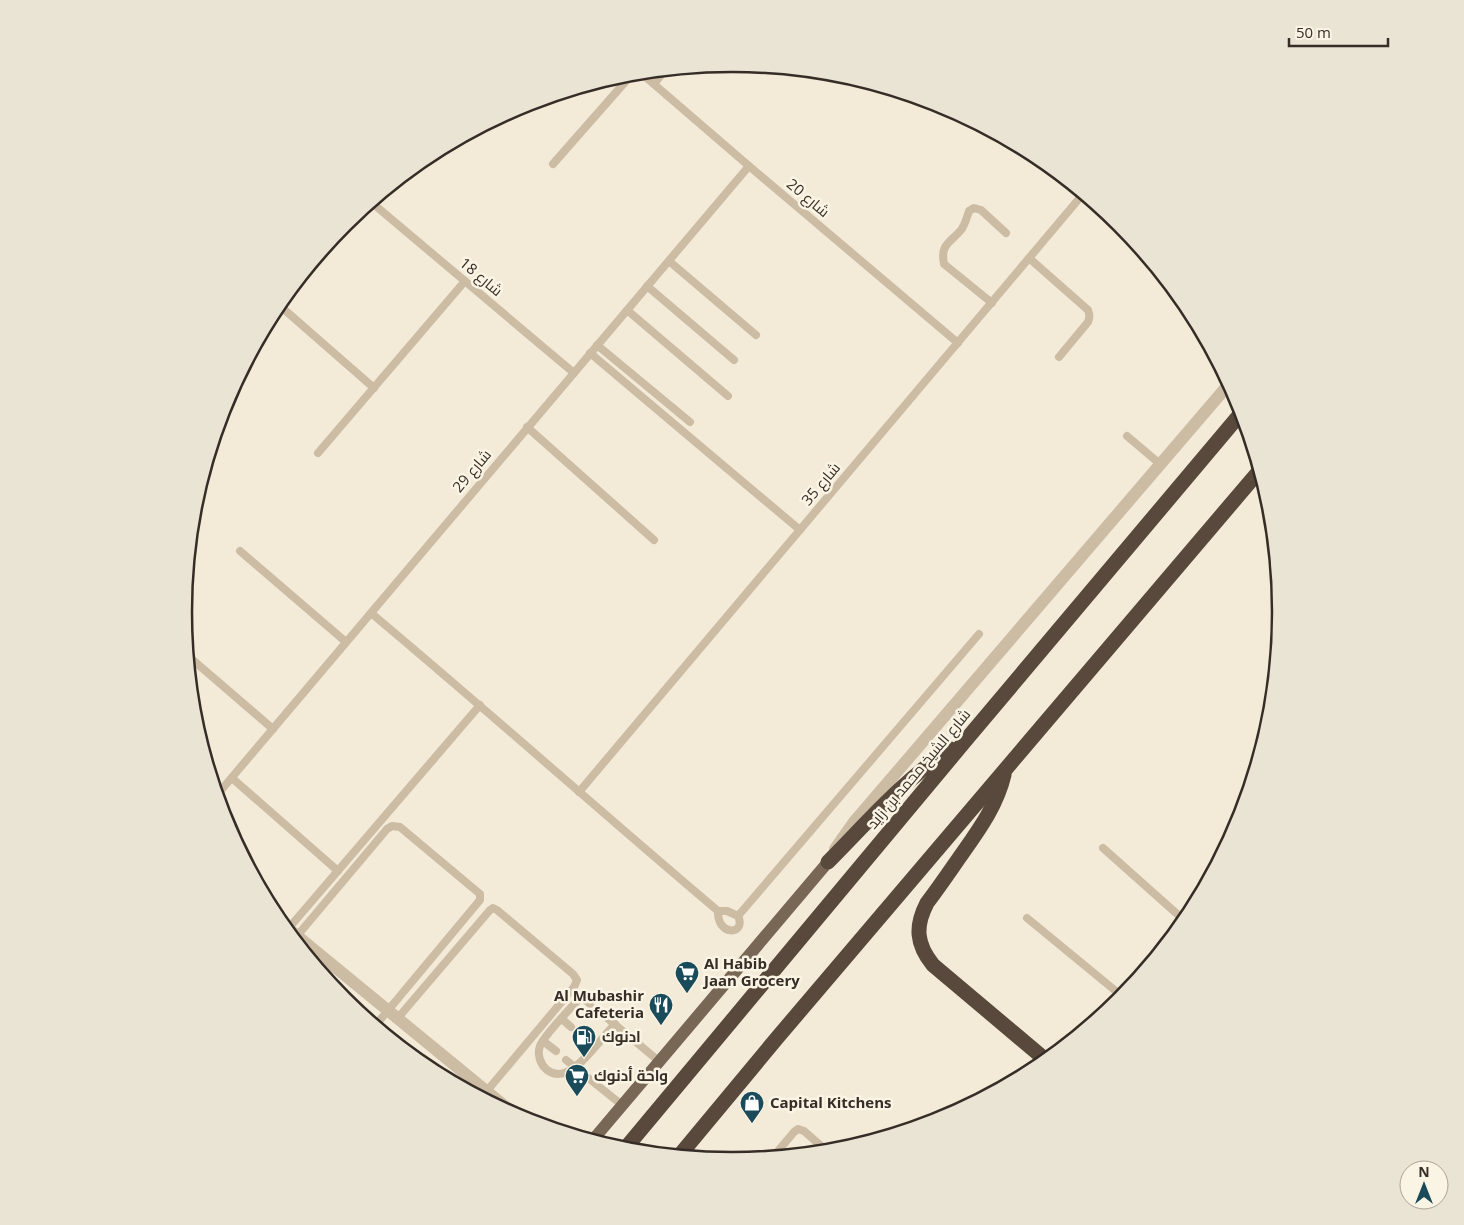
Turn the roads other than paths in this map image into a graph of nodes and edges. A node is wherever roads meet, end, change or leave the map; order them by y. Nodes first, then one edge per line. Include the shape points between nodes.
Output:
1 (659, 77) edge
2 (648, 79) edge
3 (624, 84) edge
4 (654, 84) junction
5 (553, 164) dead end
6 (748, 166) junction
7 (1079, 199) edge
8 (376, 207) edge
9 (1006, 233) dead end
10 (1029, 258) junction
11 (669, 261) junction
12 (465, 281) junction
13 (647, 286) junction
14 (992, 303) junction
15 (627, 310) junction
16 (283, 313) edge
17 (756, 335) dead end
18 (958, 343) junction
19 (597, 345) junction
20 (590, 353) junction
21 (1059, 357) dead end
22 (734, 360) dead end
23 (574, 373) junction
24 (374, 388) junction
25 (1224, 390) edge
26 (728, 396) dead end
27 (1236, 419) edge
28 (690, 422) dead end
29 (527, 427) junction
30 (1128, 436) dead end
31 (318, 453) dead end
32 (1160, 464) junction
33 (1255, 476) edge
34 (800, 530) junction
35 (654, 540) dead end
36 (240, 551) dead end
37 (371, 613) junction
38 (979, 634) dead end
39 (346, 642) junction
40 (194, 661) edge
41 (480, 705) junction
42 (273, 729) junction
43 (965, 741) junction
44 (1006, 769) junction
45 (232, 778) junction
46 (222, 789) edge
47 (579, 792) junction
48 (1102, 848) dead end
49 (828, 862) junction
50 (338, 871) junction
51 (718, 911) junction
52 (738, 916) junction
53 (1179, 916) edge
54 (1027, 918) dead end
55 (292, 925) edge
56 (292, 925) edge
57 (307, 945) edge
58 (1116, 992) edge
59 (590, 1004) dead end
60 (392, 1015) junction
61 (607, 1018) dead end
62 (562, 1019) junction
63 (381, 1022) edge
64 (615, 1024) junction
65 (571, 1027) dead end
66 (543, 1041) junction
67 (588, 1041) dead end
68 (594, 1047) junction
69 (556, 1051) dead end
70 (1040, 1055) edge
71 (566, 1060) dead end
72 (660, 1062) junction
73 (576, 1067) junction
74 (604, 1072) dead end
75 (595, 1083) junction
76 (486, 1092) junction
77 (491, 1096) edge
78 (622, 1105) junction
79 (597, 1135) edge
80 (630, 1143) edge
81 (820, 1145) edge
82 (684, 1150) edge
83 (779, 1150) edge

1 - 4 lane
2 - 4 lane, شارع 20
3 - 5 lane
4 - 6 lane, شارع 20
6 - 11 lane, شارع 29
6 - 18 lane, شارع 20
7 - 10 lane, شارع 35
8 - 12 lane, شارع 18
9 - 14 lane via 981,210 974,208 969,211 963,228 944,248 944,264
10 - 14 lane, شارع 35
10 - 21 lane via 1088,310 1090,316
11 - 13 lane, شارع 29
11 - 17 lane
12 - 23 lane, شارع 18
12 - 24 lane
13 - 15 lane, شارع 29
13 - 22 lane
14 - 18 lane, شارع 35
15 - 19 lane, شارع 29
15 - 26 lane
16 - 24 lane
18 - 34 lane, شارع 35
19 - 20 lane, شارع 29
19 - 28 lane
20 - 23 lane, شارع 29
20 - 34 lane
23 - 29 lane, شارع 29
24 - 31 lane
25 - 32 street
27 - 43 highway, شارع الشيخ محمد بن زايد
29 - 35 lane
29 - 37 lane, شارع 29
30 - 32 lane
32 - 49 street via 854,822
33 - 44 highway
34 - 47 lane, شارع 35
36 - 39 lane
37 - 39 lane, شارع 29
37 - 41 lane
38 - 52 lane
39 - 42 lane, شارع 29
40 - 42 lane
41 - 47 lane
41 - 50 lane
42 - 45 lane, شارع 29
43 - 49 highway via 908,781
43 - 80 highway, شارع الشيخ محمد بن زايد
44 - 70 highway via 1001,789 982,825 927,903 919,924 919,935 921,946 933,965
44 - 82 highway
45 - 46 lane, شارع 29
45 - 50 lane
47 - 51 lane
48 - 53 lane
49 - 72 main road
50 - 55 lane
51 - 52 lane
51 - 52 lane via 725,934 739,927
54 - 58 lane
56 - 60 lane via 387,829 395,825 479,892 480,900
57 - 60 street
59 - 62 lane via 580,998
60 - 63 lane
60 - 76 street
60 - 76 lane via 490,910 497,910 573,974 576,980 574,987
61 - 64 lane
62 - 65 lane
62 - 66 lane
64 - 68 lane
64 - 72 lane via 630,1042
66 - 69 lane
66 - 73 lane via 538,1052 546,1069 565,1074
67 - 68 lane
68 - 73 lane
71 - 73 lane
72 - 78 main road
73 - 75 lane
74 - 75 lane
75 - 78 lane
76 - 77 street
78 - 79 main road
81 - 83 lane via 798,1129

